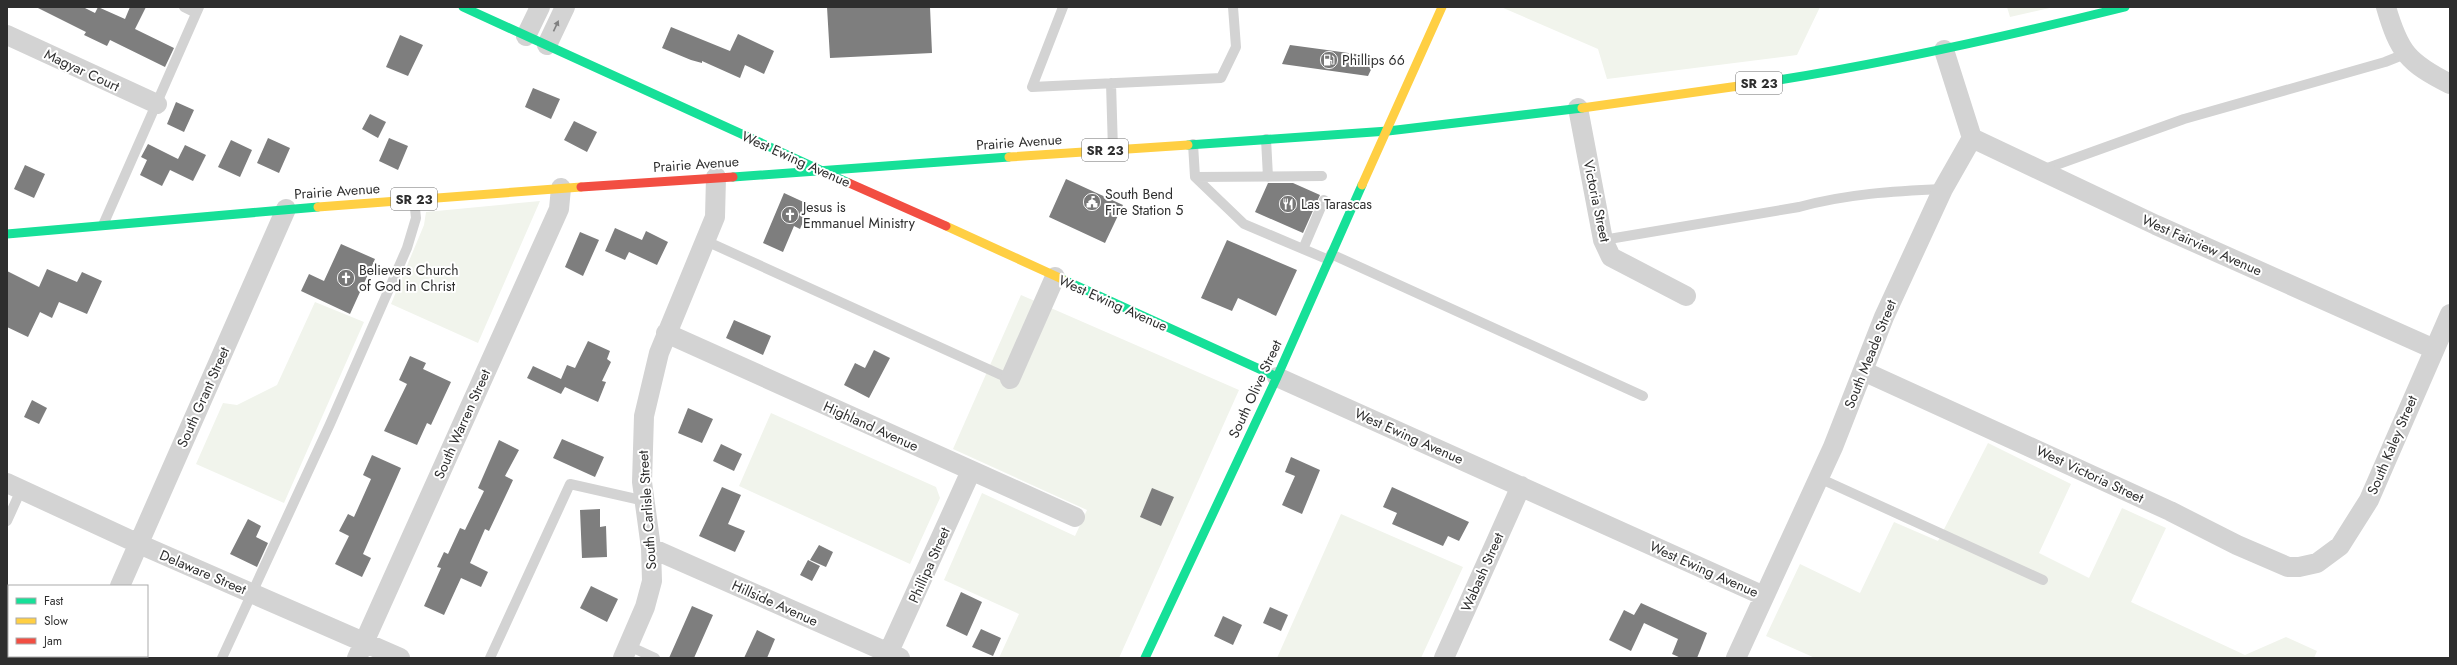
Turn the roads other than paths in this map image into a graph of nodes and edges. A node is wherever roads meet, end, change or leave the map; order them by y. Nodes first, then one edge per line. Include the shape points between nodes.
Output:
1 (184, 7) edge
2 (463, 7) edge
3 (540, 7) edge
4 (565, 7) edge
5 (1064, 7) edge
6 (1233, 7) edge
7 (1442, 7) edge
8 (2125, 7) edge
9 (2386, 7) edge
10 (198, 10) edge
11 (7, 35) edge
12 (526, 36) junction
13 (547, 45) junction
14 (1944, 50) junction
15 (2405, 54) junction
16 (1111, 83) junction
17 (2450, 84) edge
18 (157, 104) junction
19 (1578, 108) junction
20 (1388, 131) junction
21 (1972, 138) junction
22 (1266, 139) junction
23 (1193, 144) junction
24 (1113, 150) junction
25 (822, 170) junction
26 (2042, 170) junction
27 (1268, 176) junction
28 (1322, 176) dead end
29 (716, 177) junction
30 (1195, 177) junction
31 (561, 188) junction
32 (1943, 189) junction
33 (414, 199) junction
34 (1324, 200) dead end
35 (286, 209) junction
36 (103, 225) junction
37 (7, 234) edge
38 (1603, 240) junction
39 (706, 242) junction
40 (1303, 248) junction
41 (1330, 257) junction
42 (1055, 276) junction
43 (1686, 296) dead end
44 (2450, 314) edge
45 (666, 333) junction
46 (2434, 349) junction
47 (1863, 371) junction
48 (1277, 377) junction
49 (1010, 379) joint
50 (1643, 396) dead end
51 (971, 471) junction
52 (1818, 478) junction
53 (14, 486) edge
54 (1521, 486) junction
55 (645, 501) junction
56 (1075, 518) dead end
57 (7, 521) edge
58 (139, 544) junction
59 (651, 548) junction
60 (2317, 563) joint
61 (2043, 580) dead end
62 (120, 585) edge
63 (251, 593) junction
64 (1764, 596) junction
65 (361, 650) edge
66 (626, 652) edge
67 (892, 656) edge
68 (222, 658) edge
69 (400, 658) edge
70 (490, 658) edge
71 (655, 658) edge
72 (1145, 658) edge
73 (1444, 658) edge
74 (1736, 658) edge

1 - 10 lane
2 - 12 main road, West Ewing Avenue
3 - 12 street
13 -> 4 street
5 - 16 lane via 1032,87
6 - 16 lane via 1236,47 1221,78
7 - 20 main road, South Olive Street
8 - 14 main road, SR 23
9 - 15 street
10 - 18 lane
11 - 18 street, Magyar Court
12 - 13 main road, West Ewing Avenue
13 - 25 main road, West Ewing Avenue
14 - 19 main road, SR 23 via 1797,77
14 - 21 street
15 - 17 street via 2420,67
15 - 26 lane via 2385,62 2184,119
16 - 24 lane
18 - 36 lane
19 - 20 main road, SR 23
19 - 38 street, Victoria Street
20 - 22 main road, Prairie Avenue / SR 23
20 - 41 main road, South Olive Street
21 - 26 street, West Fairview Avenue
21 - 32 street, South Meade Street
22 - 23 main road, Prairie Avenue / SR 23
22 - 27 lane
23 - 24 main road, Prairie Avenue / SR 23
23 - 30 lane
24 - 25 main road, Prairie Avenue / SR 23
25 - 29 main road, Prairie Avenue / SR 23
25 - 42 main road, West Ewing Avenue
26 - 46 street, West Fairview Avenue via 2156,225
27 - 28 lane
27 - 30 lane
29 - 31 main road, Prairie Avenue / SR 23
29 - 39 street, South Carlisle Street via 715,217
30 - 40 lane via 1244,224
31 - 33 main road, Prairie Avenue / SR 23
31 - 65 street, South Warren Street via 559,209
32 - 38 lane via 1890,191 1825,200 1799,207
32 - 47 street, South Meade Street via 1884,317
33 - 35 main road, Prairie Avenue / SR 23
33 - 63 lane via 416,218 407,248 330,424
34 - 40 lane
35 - 36 main road, Prairie Avenue / SR 23
35 - 58 street, South Grant Street
36 - 37 main road, Prairie Avenue / SR 23
38 - 43 street, Victoria Street via 1611,257
39 - 45 street, South Carlisle Street
39 - 49 lane
40 - 41 lane
41 - 48 main road, South Olive Street
41 - 50 lane
42 - 48 main road, West Ewing Avenue
42 - 49 street
44 - 46 street, South Kaley Street
45 - 51 street, Highland Avenue
45 - 55 street, South Carlisle Street via 644,416 642,440
46 - 60 street, South Kaley Street via 2369,500 2340,546
47 - 52 street, South Meade Street
47 - 60 street, West Victoria Street via 2170,510 2237,545 2288,567
48 - 54 street, West Ewing Avenue
48 - 72 main road, South Olive Street
51 - 56 street, Highland Avenue
51 - 67 street, Phillipa Street
52 - 61 lane
52 - 64 street, South Meade Street
53 - 57 lane
53 - 58 street, Delaware Street
54 - 64 street, West Ewing Avenue
54 - 73 street, Wabash Street
55 - 59 street, South Carlisle Street
55 - 70 lane via 570,484
58 - 62 street, South Grant Street
58 - 63 street, Delaware Street
59 - 66 street, South Carlisle Street via 652,581 645,607
59 - 67 street, Hillside Avenue
63 - 65 street, Delaware Street
63 - 68 lane
64 - 74 street, South Meade Street
65 - 69 street, Delaware Street
66 - 71 lane

